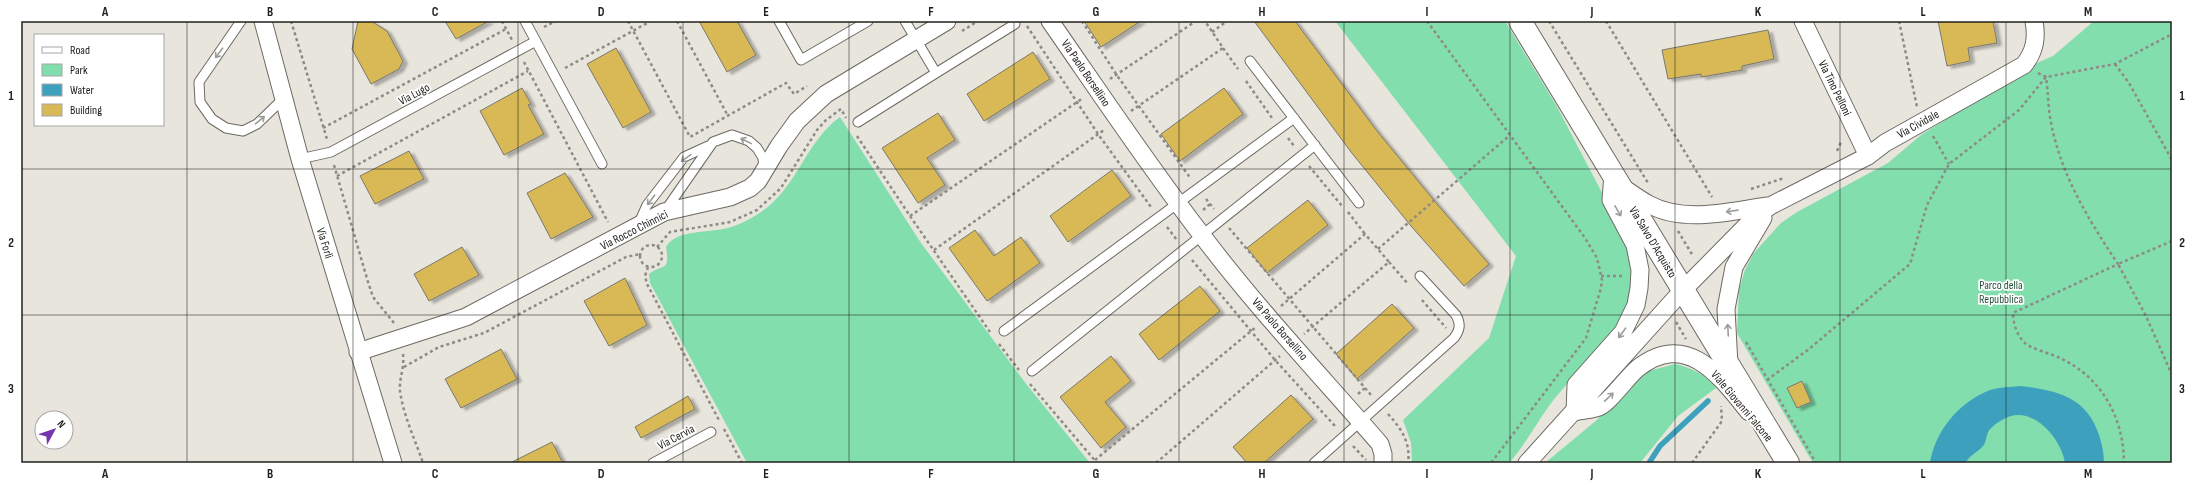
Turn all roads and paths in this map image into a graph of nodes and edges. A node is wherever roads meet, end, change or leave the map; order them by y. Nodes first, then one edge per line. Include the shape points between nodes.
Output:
1 (241, 21) edge
2 (263, 21) edge
3 (290, 21) edge
4 (502, 21) edge
5 (525, 21) edge
6 (628, 21) edge
7 (651, 21) edge
8 (677, 21) edge
9 (779, 21) edge
10 (868, 21) edge
11 (905, 21) edge
12 (947, 21) edge
13 (1050, 21) edge
14 (1082, 21) edge
15 (1196, 21) edge
16 (1205, 21) edge
17 (1227, 21) edge
18 (1427, 21) edge
19 (1520, 21) edge
20 (1549, 21) edge
21 (1606, 21) edge
22 (1803, 21) edge
23 (1899, 21) edge
24 (2034, 21) edge
25 (1015, 24) dead end
26 (506, 29) junction
27 (633, 31) junction
28 (1212, 32) junction
29 (2172, 34) edge
30 (916, 40) junction
31 (536, 41) junction
32 (1223, 48) junction
33 (518, 51) junction
34 (1250, 61) dead end
35 (2024, 64) junction
36 (2115, 64) junction
37 (528, 71) junction
38 (1240, 72) dead end
39 (936, 73) junction
40 (554, 74) junction
41 (1116, 74) junction
42 (2046, 77) junction
43 (1244, 78) dead end
44 (811, 83) dead end
45 (1097, 89) junction
46 (283, 99) junction
47 (1139, 106) junction
48 (728, 116) junction
49 (1294, 118) junction
50 (1118, 120) junction
51 (1924, 121) junction
52 (853, 124) junction
53 (323, 128) junction
54 (1280, 128) junction
55 (1510, 135) junction
56 (1842, 140) dead end
57 (1315, 145) junction
58 (708, 146) junction
59 (331, 152) junction
60 (1833, 155) dead end
61 (1302, 156) junction
62 (1868, 156) junction
63 (300, 159) junction
64 (2172, 160) edge
65 (602, 164) dead end
66 (1949, 164) junction
67 (764, 172) junction
68 (338, 176) junction
69 (1786, 177) dead end
70 (1616, 179) junction
71 (1649, 184) dead end
72 (1198, 188) junction
73 (1743, 192) dead end
74 (1715, 202) dead end
75 (1359, 203) dead end
76 (1177, 204) junction
77 (1770, 206) junction
78 (664, 212) junction
79 (1666, 212) junction
80 (910, 216) junction
81 (1222, 220) junction
82 (638, 228) junction
83 (1365, 234) junction
84 (1202, 236) junction
85 (617, 239) junction
86 (2172, 241) edge
87 (657, 247) junction
88 (1378, 249) junction
89 (934, 250) junction
90 (640, 254) junction
91 (626, 257) junction
92 (2118, 264) junction
93 (648, 267) junction
94 (1702, 270) junction
95 (1420, 276) dead end
96 (1682, 292) junction
97 (1288, 299) junction
98 (1269, 316) junction
99 (1312, 328) junction
100 (1004, 331) dead end
101 (402, 339) junction
102 (1745, 341) dead end
103 (1293, 344) junction
104 (358, 352) junction
105 (404, 367) junction
106 (2171, 368) edge
107 (1730, 369) junction
108 (1032, 371) dead end
109 (1022, 374) dead end
110 (2172, 375) edge
111 (1027, 380) dead end
112 (1767, 380) junction
113 (1379, 404) junction
114 (1575, 412) junction
115 (1360, 421) junction
116 (711, 432) dead end
117 (1785, 459) edge
118 (1096, 462) edge
119 (393, 463) edge
120 (423, 463) edge
121 (653, 463) edge
122 (742, 463) edge
123 (1156, 463) edge
124 (1314, 463) edge
125 (1383, 463) edge
126 (1408, 463) edge
127 (1491, 463) edge
128 (1527, 463) edge
129 (1816, 463) edge
130 (2124, 463) edge

1 -> 46 lane via 199,82 200,102 212,119 226,128 243,131 257,124
2 - 46 street, Via Forlì
3 - 53 path
4 - 26 path
5 - 31 lane
6 - 27 path
7 - 27 path
8 - 48 path
9 - 10 lane via 801,60
11 - 30 lane
12 - 30 street, Via Rocco Chinnici
13 - 45 street, Via Paolo Borsellino
14 - 41 path
15 - 41 path
16 - 28 path
17 - 28 path
18 - 55 path
19 - 70 street, Via Salvo D'Acquisto
20 - 71 path
21 - 74 path
22 - 62 street, Via Tino Pelloni
23 - 51 path via 1915,104
24 - 35 street, Via Cividale via 2035,45 2031,56
25 - 39 lane
26 - 33 path
26 - 53 path
27 - 40 path
27 - 48 path via 690,137
28 - 32 path
29 - 36 path
30 - 39 lane
30 - 67 street, Via Rocco Chinnici via 826,94 797,121
31 - 33 lane, Via Lugo
31 - 40 lane
32 - 38 path
32 - 47 path
33 - 37 path
33 - 59 lane, Via Lugo
34 - 49 lane
35 - 42 path
35 - 51 street, Via Cividale
36 - 42 path
36 - 64 path via 2129,83
37 - 68 path
37 - 85 path
39 - 52 lane
40 - 65 lane
41 - 45 path
41 - 47 path
42 - 66 path via 2019,110
42 - 92 path via 2050,118 2074,191 2095,230
43 - 54 path
44 - 48 path via 794,94 786,84
45 - 50 street, Via Paolo Borsellino
45 - 80 path
46 - 63 street, Via Forlì
47 - 50 path
47 - 72 path
49 - 54 lane
49 - 57 lane
50 - 76 street, Via Paolo Borsellino
50 - 89 path
51 - 62 street, Via Cividale via 1885,143
51 - 66 path
52 - 80 path
52 - 87 path via 841,109 826,120 781,188 757,210 730,222 670,232
53 - 59 path
54 - 61 path
54 - 72 lane
55 - 88 path
55 - 127 path via 1585,238 1596,258 1602,280 1586,338
56 - 60 path
57 - 61 lane
57 - 75 lane
67 -> 58 lane via 763,158 749,141 732,135
58 - 78 lane
58 -> 82 lane via 684,157 647,205
59 - 63 lane, Via Lugo
59 - 68 path
61 - 81 lane
61 - 83 path
62 - 77 street, Via Cividale
63 - 104 street, Via Forlì
66 - 112 path via 1927,205 1910,264 1809,349
67 - 78 street, Via Rocco Chinnici via 750,188 730,197
68 - 101 path via 373,297 397,327
69 - 73 path
70 - 79 street, Via Cividale via 1648,204
70 - 96 street, Via Salvo D'Acquisto
70 -> 114 street via 1611,200 1635,245 1640,270 1639,288 1636,304 1623,332 1576,385
72 - 76 lane
72 - 81 path
76 - 84 street, Via Paolo Borsellino
76 - 100 lane
77 -> 79 street, Via Cividale via 1685,216
77 - 94 street, Via Cividale via 1756,216
107 -> 77 street via 1726,309 1734,267
78 - 82 street, Via Rocco Chinnici
79 - 94 path
80 - 89 path
81 - 84 lane
81 - 97 path
82 - 85 street, Via Rocco Chinnici
83 - 88 path
83 - 97 path
84 - 98 street, Via Paolo Borsellino
84 - 108 lane
85 - 91 path
85 - 101 street, Via Rocco Chinnici via 466,317
86 - 92 path
87 - 90 path via 644,248
87 - 93 path via 662,258 659,264
88 - 99 path via 1389,262
89 - 109 path via 976,314
90 - 91 path
90 - 93 path via 641,262
91 - 105 path via 484,333 439,347
92 - 106 path
92 - 130 path via 2013,313 2013,323 2025,343 2069,362 2087,375 2103,393 2117,417 2124,444
93 - 122 path via 645,276 647,284
94 - 96 street, Via Cividale
95 - 113 lane via 1456,315 1459,320 1459,331
96 - 107 street, Via Salvo D'Acquisto
96 - 114 street
97 - 98 path
97 - 99 path
98 - 103 street, Via Paolo Borsellino
98 - 118 path
99 - 103 path
99 - 113 path
101 - 104 street, Via Rocco Chinnici
101 - 105 path
102 - 112 path
103 - 115 street, Via Paolo Borsellino
103 - 123 path
104 - 119 street, Via Forlì
105 - 120 path via 400,380 400,397
106 - 110 path
107 - 117 street, Via Salvo D'Acquisto
111 - 118 path
112 - 129 path
113 - 115 lane
113 - 126 path via 1397,424 1405,438 1409,454
114 -> 117 street, Viale Giovanni Falcone via 1600,406 1638,368 1658,356 1673,353 1691,356 1713,372
114 - 128 street
115 - 124 lane
115 - 125 street, Via Paolo Borsellino via 1380,444
116 - 121 lane, Via Cervia

